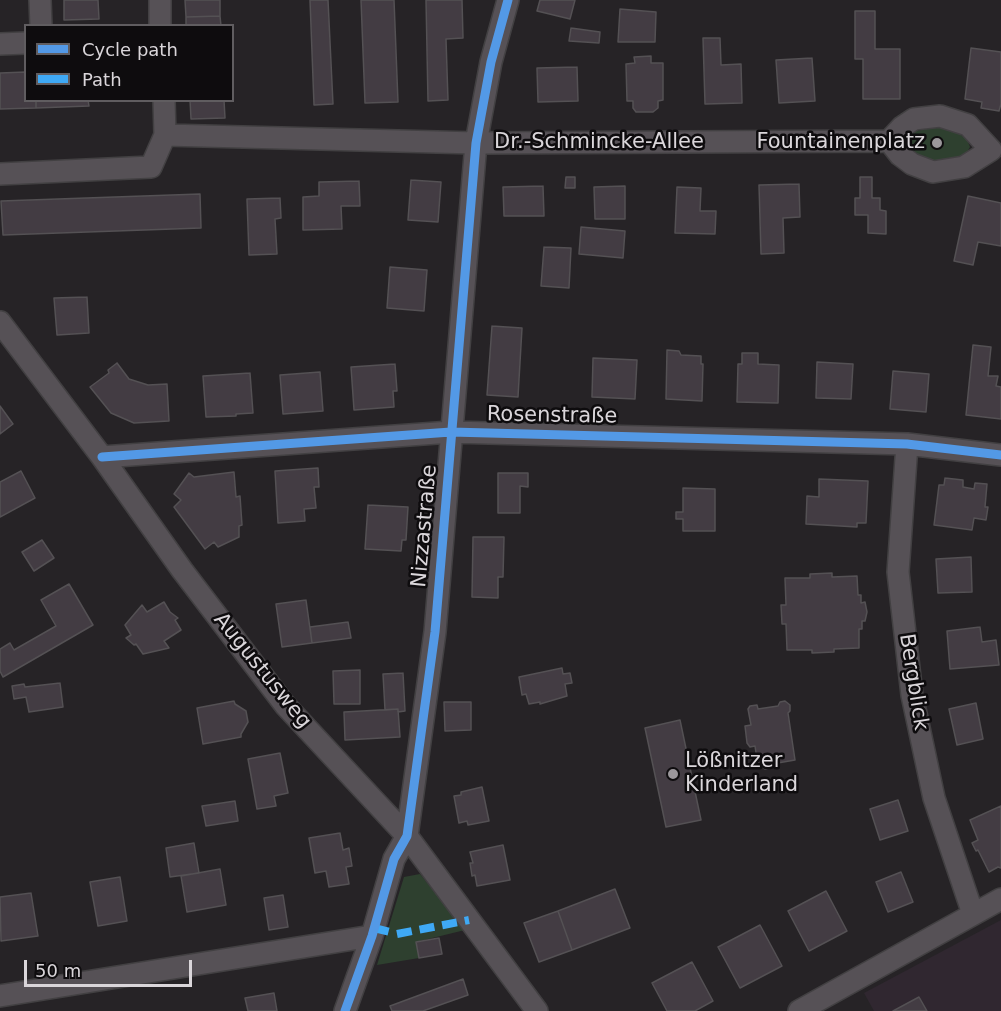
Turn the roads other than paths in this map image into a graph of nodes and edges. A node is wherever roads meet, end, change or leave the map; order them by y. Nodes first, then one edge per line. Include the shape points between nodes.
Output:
1 (40, 0) edge
2 (160, 0) edge
3 (508, 0) edge
4 (41, 24) edge
5 (160, 24) edge
6 (24, 43) edge
7 (0, 44) edge
8 (164, 102) edge
9 (165, 135) junction
10 (889, 141) junction
11 (476, 143) junction
12 (996, 151) edge
13 (0, 174) edge
14 (0, 322) edge
15 (451, 432) junction
16 (907, 444) junction
17 (1001, 455) edge
18 (102, 457) junction
19 (407, 836) junction
20 (1001, 899) edge
21 (973, 914) junction
22 (372, 936) junction
23 (0, 996) edge
24 (345, 1011) edge
25 (537, 1011) edge
26 (799, 1011) edge

1 - 4 street
2 - 5 street
3 - 11 street, Nizzastraße via 491,62
6 - 7 street
8 - 9 street
9 - 11 street, Dr.-Schmincke-Allee
9 - 13 street via 151,167
10 - 11 street, Dr.-Schmincke-Allee
10 - 12 street via 912,164 933,172 964,167
10 - 12 street via 914,119 940,116 968,125
11 - 15 street, Nizzastraße
14 - 18 street, Augustusweg
15 - 16 street, Rosenstraße
15 - 18 street, Rosenstraße
15 - 19 street, Nizzastraße via 435,632
16 - 17 street, Rosenstraße
16 - 21 street, Bergblick via 898,572 912,695 933,798
18 - 19 street, Augustusweg via 285,705
19 - 22 street, Nizzastraße via 394,859
19 - 25 street, Augustusweg
20 - 21 street
21 - 26 street
22 - 23 street
22 - 24 street, Nizzastraße

